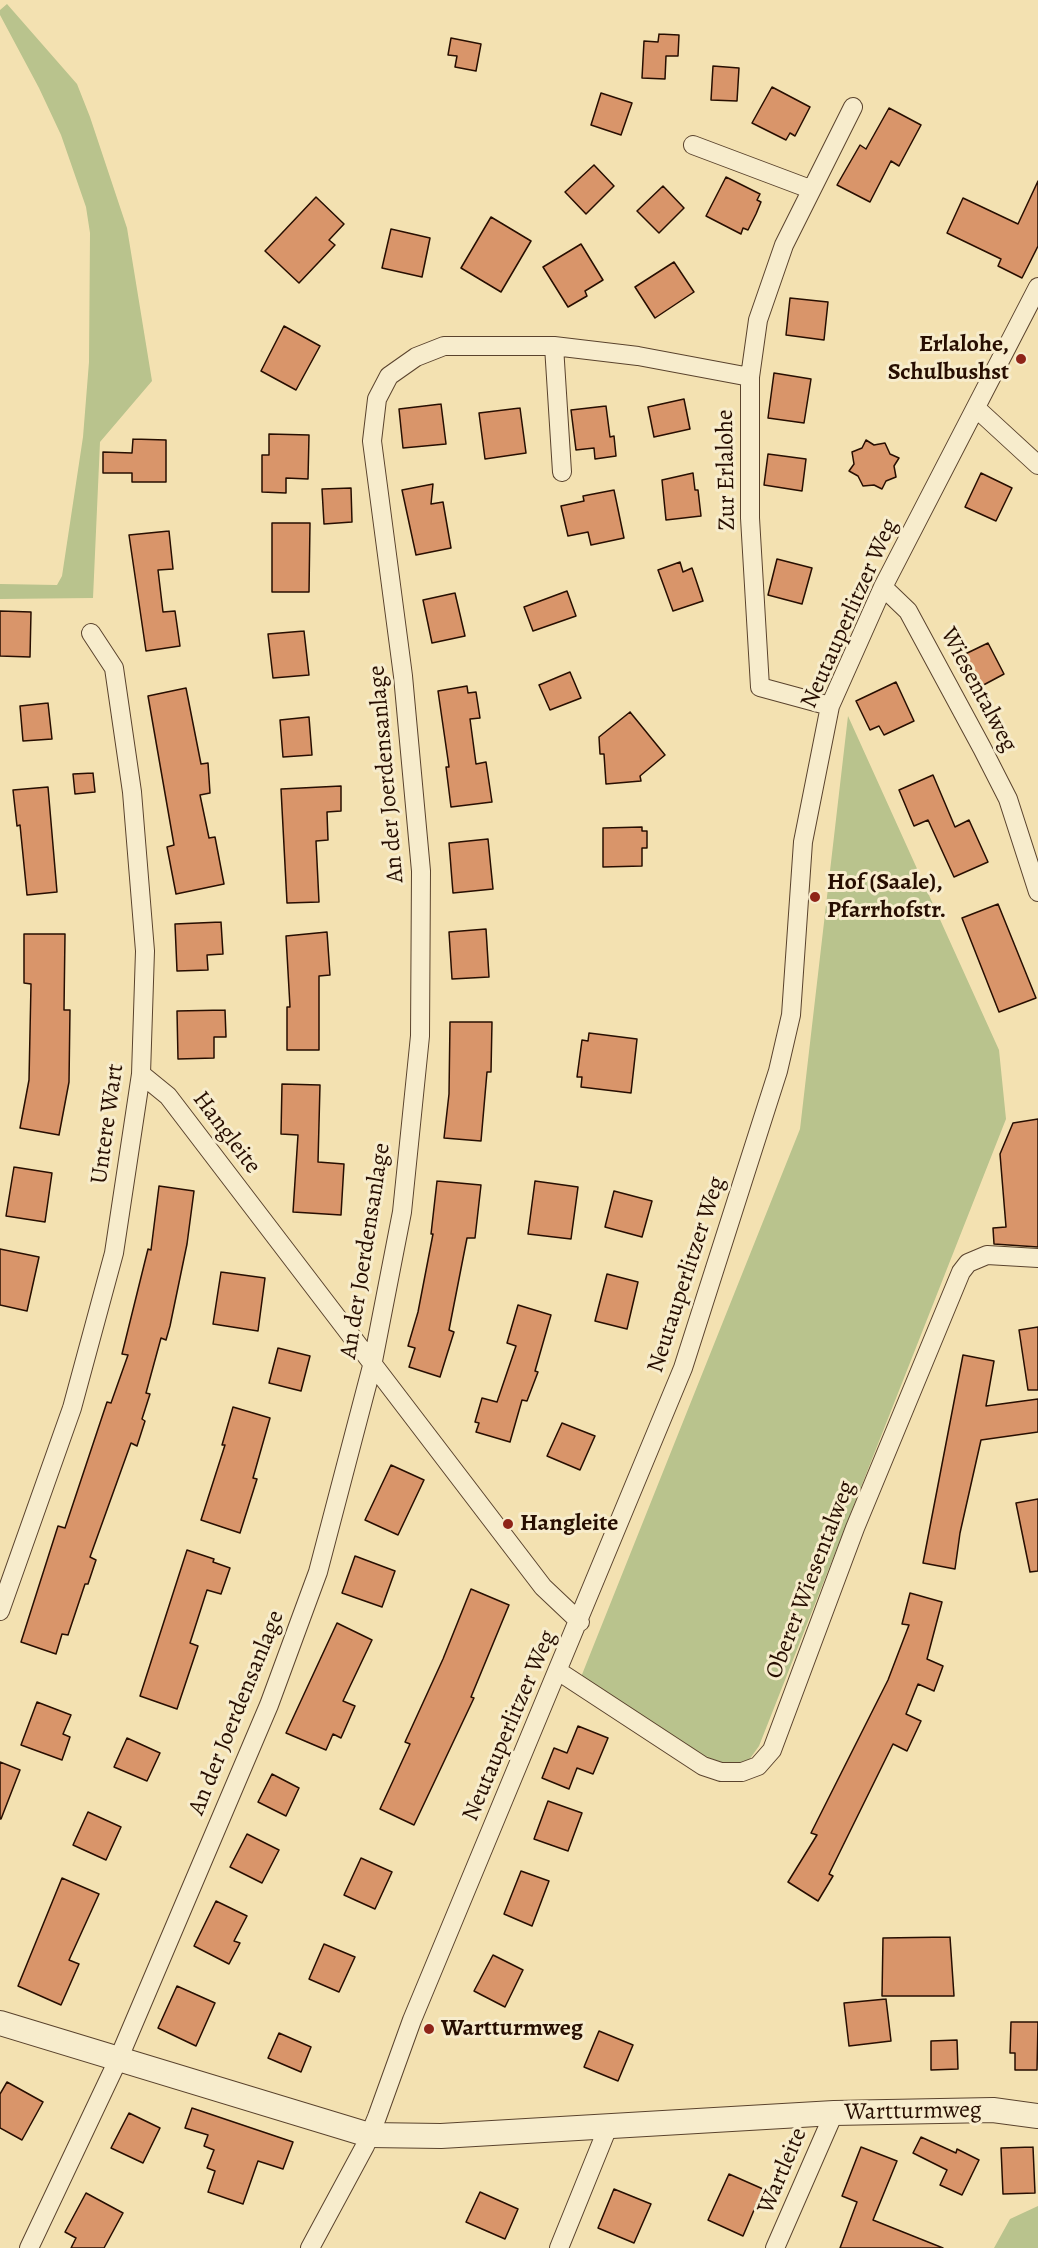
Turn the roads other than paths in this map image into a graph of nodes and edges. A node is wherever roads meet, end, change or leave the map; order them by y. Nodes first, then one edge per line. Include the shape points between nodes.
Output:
1 (853, 107) dead end
2 (693, 145) dead end
3 (810, 189) junction
4 (1034, 293) edge
5 (554, 346) junction
6 (750, 377) junction
7 (976, 408) junction
8 (1038, 465) edge
9 (562, 472) dead end
10 (884, 587) junction
11 (91, 633) dead end
12 (830, 706) junction
13 (1038, 892) edge
14 (141, 1074) junction
15 (1038, 1258) edge
16 (372, 1366) junction
17 (0, 1611) edge
18 (579, 1622) junction
19 (558, 1671) junction
20 (0, 2023) edge
21 (118, 2060) junction
22 (834, 2113) junction
23 (1038, 2116) edge
24 (608, 2127) junction
25 (369, 2135) junction
26 (29, 2248) edge
27 (310, 2248) edge
28 (559, 2248) edge
29 (776, 2248) edge

1 - 3 street, Zur Erlalohe
2 - 3 street
3 - 6 street, Zur Erlalohe via 784,246 758,321
4 - 7 street, Neutauperlitzer Weg
5 - 6 street, An der Joerdensanlage via 639,356
5 - 9 street
5 - 16 street, An der Joerdensanlage via 444,346 416,357 389,376 377,399 372,441 403,676 421,882 420,1036 402,1212
6 - 12 street, Zur Erlalohe via 750,518 760,687
7 - 8 street
7 - 10 street, Neutauperlitzer Weg
10 - 12 street, Neutauperlitzer Weg
10 - 13 street, Wiesentalweg via 908,611 982,747 1008,799
11 - 14 street, Untere Wart via 114,668 132,792 145,951
12 - 18 street, Neutauperlitzer Weg via 803,842 792,1015 778,1071 683,1368
14 - 16 street, Hangleite via 168,1096
14 - 17 street, Untere Wart via 114,1253 72,1408
15 - 19 street, Oberer Wiesentalweg via 987,1255 968,1263 961,1272 855,1528 772,1750 758,1766 742,1772 721,1772 703,1766
16 - 18 street, Hangleite via 543,1587
16 - 21 street, An der Joerdensanlage via 318,1572 269,1705
18 - 19 street, Neutauperlitzer Weg
19 - 25 street, Neutauperlitzer Weg via 412,2020
20 - 21 street, Wartturmweg
21 - 25 street, Wartturmweg
21 - 26 street, An der Joerdensanlage
22 - 23 street, Wartturmweg via 993,2110
22 - 24 street, Wartturmweg
22 - 29 street, Wartleite
24 - 25 street, Wartturmweg via 441,2136
24 - 28 street
25 - 27 street, Neutauperlitzer Weg

